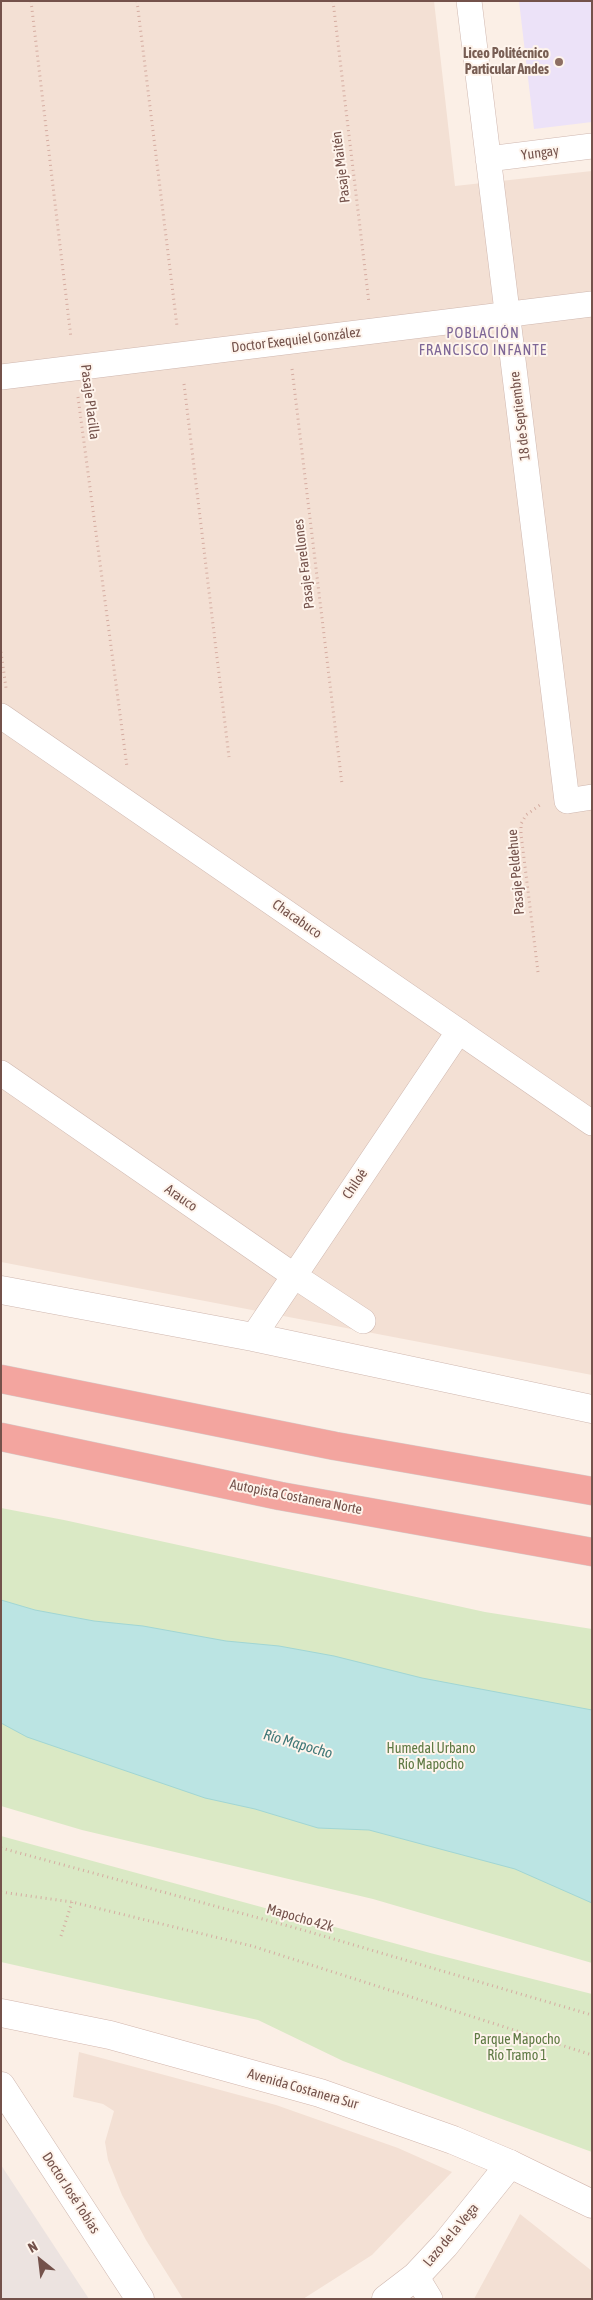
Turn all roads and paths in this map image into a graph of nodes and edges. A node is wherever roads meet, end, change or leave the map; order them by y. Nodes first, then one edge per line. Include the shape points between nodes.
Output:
1 (31, 1) edge
2 (333, 1) edge
3 (469, 1) edge
4 (592, 146) edge
5 (488, 159) junction
6 (592, 304) edge
7 (508, 315) junction
8 (372, 331) junction
9 (289, 341) junction
10 (74, 368) junction
11 (1, 377) edge
12 (4, 724) edge
13 (342, 784) dead end
14 (592, 798) edge
15 (567, 800) junction
16 (132, 805) junction
17 (538, 972) dead end
18 (459, 1031) junction
19 (1, 1073) edge
20 (592, 1123) edge
21 (293, 1275) junction
22 (1, 1290) edge
23 (363, 1321) dead end
24 (253, 1338) junction
25 (1, 1379) edge
26 (592, 1409) edge
27 (1, 1437) edge
28 (592, 1491) edge
29 (592, 1552) edge
30 (1, 1848) edge
31 (1, 1892) edge
32 (72, 1902) junction
33 (61, 1936) dead end
34 (1, 2013) edge
35 (592, 2015) edge
36 (592, 2055) edge
37 (1, 2086) edge
38 (510, 2164) junction
39 (592, 2204) edge
40 (416, 2276) junction
41 (140, 2299) edge
42 (386, 2299) edge
43 (430, 2299) edge

1 - 10 path, Pasaje Placilla
2 - 8 path, Pasaje Maitén
3 - 5 street, 18 de Septiembre
4 - 5 street, Yungay
5 - 7 street, 18 de Septiembre
6 - 7 street, Doctor Exequiel González
7 - 8 street, Doctor Exequiel González
7 - 15 street, 18 de Septiembre
8 - 9 street, Doctor Exequiel González
9 - 10 street, Doctor Exequiel González
9 - 13 path, Pasaje Farellones
10 - 11 street, Doctor Exequiel González
10 - 16 path, Pasaje Placilla
12 - 16 street, Chacabuco
14 - 15 street
15 - 17 path, Pasaje Peldehue via 538,806 526,815 522,824
16 - 18 street, Chacabuco
18 - 20 street, Chacabuco
18 - 21 street, Chiloé
19 - 21 street, Arauco
21 - 23 street, Arauco
21 - 24 street, Chiloé
22 - 24 street
24 - 26 street
25 - 28 highway via 335,1446
27 - 29 highway, Autopista Costanera Norte via 280,1496
30 - 35 path, Mapocho 42k via 303,1930
31 - 32 path
32 - 33 path
32 - 36 path via 252,1946
34 - 38 street, Avenida Costanera Sur via 110,2035 320,2093 386,2114
37 - 41 street, Doctor José Tobías
38 - 39 street, Avenida Costanera Sur
38 - 40 street, Lazo de la Vega
40 - 42 street, Lazo de la Vega
40 - 43 street

